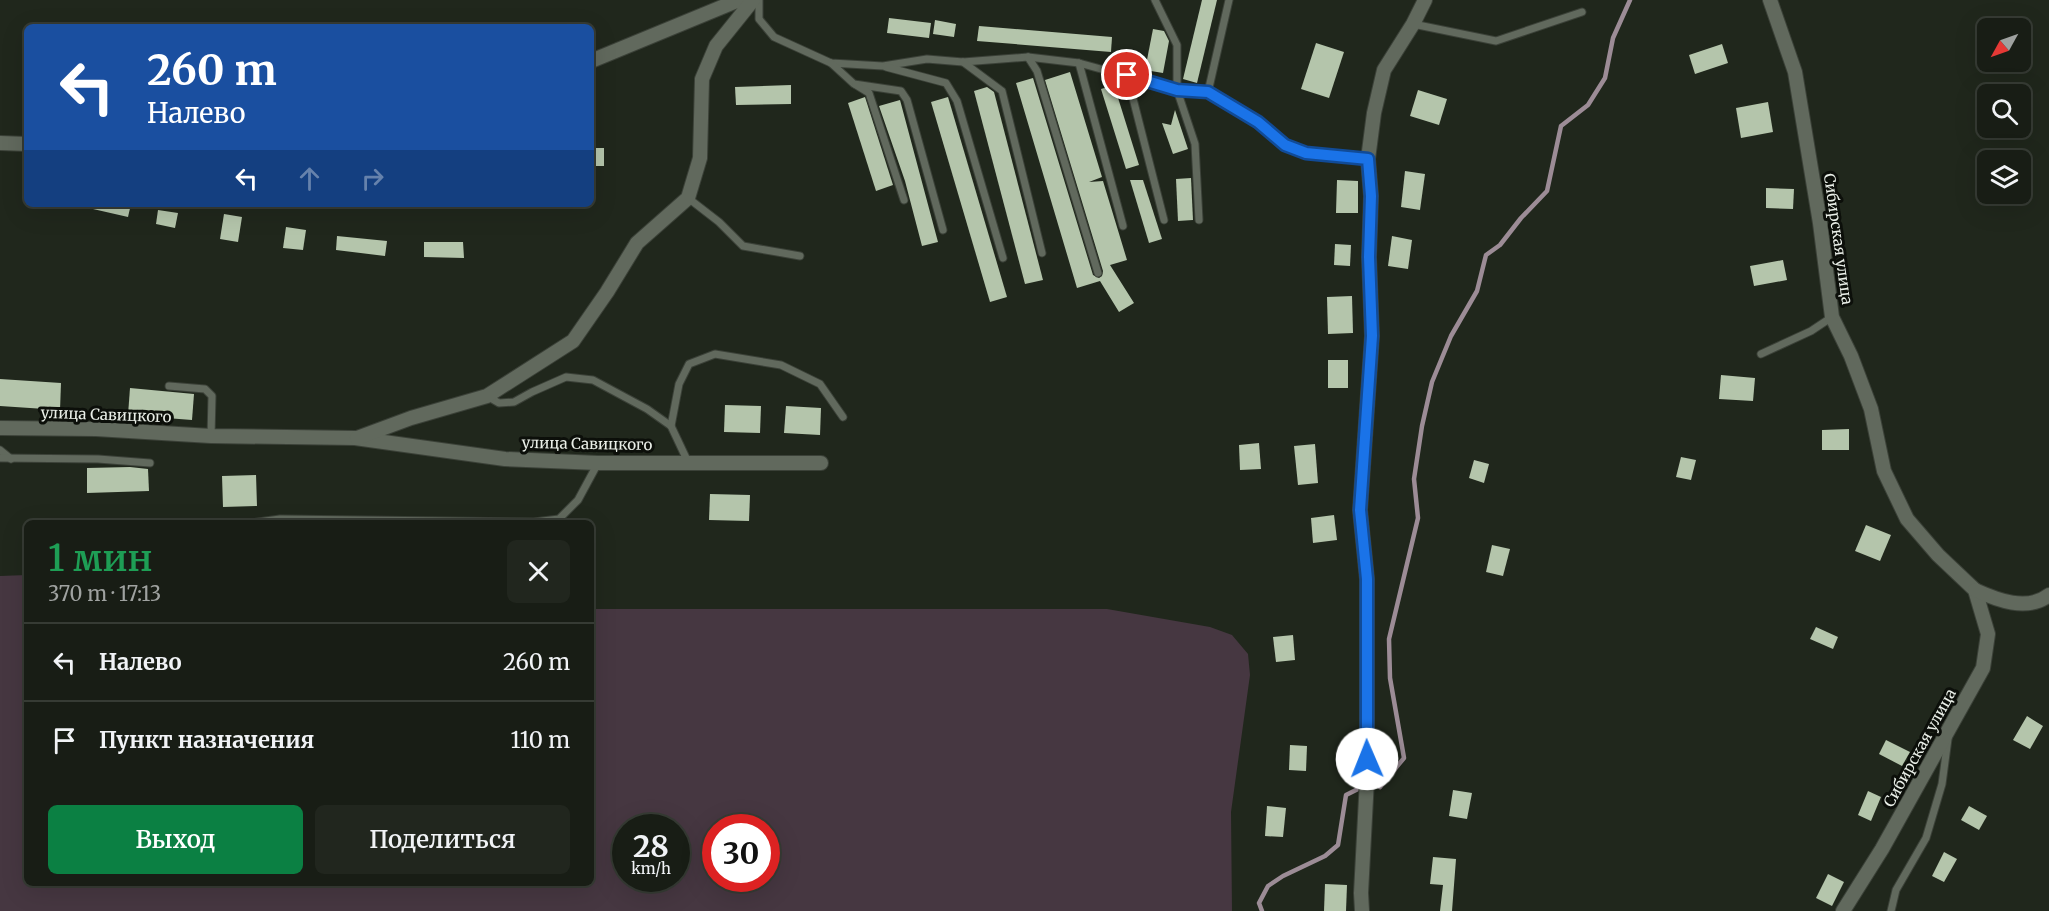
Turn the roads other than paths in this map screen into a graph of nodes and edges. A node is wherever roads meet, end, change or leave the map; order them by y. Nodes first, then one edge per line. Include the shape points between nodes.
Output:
1 (739, 0) edge
2 (753, 0) edge
3 (759, 0) edge
4 (1155, 0) edge
5 (1229, 0) edge
6 (1425, 0) edge
7 (1770, 0) edge
8 (1582, 12) dead end
9 (1413, 24) junction
10 (1028, 57) junction
11 (594, 60) edge
12 (963, 62) junction
13 (831, 63) junction
14 (1079, 63) junction
15 (883, 66) junction
16 (1127, 75) junction
17 (854, 84) junction
18 (1177, 90) junction
19 (1208, 92) junction
20 (0, 143) edge
21 (24, 144) edge
22 (1368, 159) junction
23 (688, 198) junction
24 (904, 200) dead end
25 (1199, 219) dead end
26 (1164, 220) dead end
27 (1123, 226) dead end
28 (943, 230) dead end
29 (1042, 253) dead end
30 (800, 256) dead end
31 (1003, 258) dead end
32 (1098, 273) dead end
33 (1832, 317) junction
34 (1761, 354) dead end
35 (169, 386) dead end
36 (487, 396) junction
37 (843, 417) dead end
38 (672, 426) junction
39 (0, 428) edge
40 (211, 436) junction
41 (355, 438) junction
42 (0, 450) edge
43 (0, 458) edge
44 (11, 459) junction
45 (688, 462) junction
46 (150, 463) dead end
47 (598, 463) junction
48 (821, 463) dead end
49 (273, 520) edge
50 (365, 520) edge
51 (551, 520) edge
52 (1975, 590) junction
53 (2049, 595) edge
54 (1948, 732) junction
55 (1362, 911) edge
56 (1843, 911) edge
57 (1891, 911) edge

1 - 11 street
2 - 23 street via 716,46 702,80 700,158
3 - 13 lane via 759,19 774,36
4 - 18 lane via 1177,45
5 - 19 lane
6 - 9 street
7 - 33 street, Сибирская улица via 1796,72
8 - 9 lane via 1496,40
9 - 22 street via 1384,70
10 - 12 lane
10 - 14 lane
10 - 32 lane via 1037,71
12 - 15 lane via 927,59
12 - 29 lane via 1002,91
13 - 15 lane
13 - 17 lane
14 - 16 lane
14 - 27 lane
15 - 31 lane via 946,83 957,101
16 - 18 lane
16 - 26 lane
17 - 24 lane via 869,93
17 - 28 lane via 901,91 907,100
18 - 19 lane
18 - 25 lane via 1195,144
19 - 22 lane via 1258,122 1285,145 1306,153
20 - 21 street
22 - 55 street via 1372,336 1360,510 1367,579 1367,779
23 - 30 lane via 742,246
23 - 36 street, улица Савицкого via 637,243 573,341
33 - 34 lane
33 - 52 street, Сибирская улица via 1871,409 1884,471 1907,519
35 - 40 lane via 205,389 212,396
36 - 38 lane via 499,403 514,402 566,377 593,380
36 - 41 street, улица Савицкого
37 - 38 lane via 820,384 781,365 715,354 689,364 679,384
38 - 45 lane
39 - 40 street, улица Савицкого
40 - 41 street, улица Савицкого
41 - 47 street, улица Савицкого via 505,459
42 - 44 lane
43 - 44 lane
44 - 46 lane
45 - 47 street, улица Савицкого
45 - 48 street, улица Савицкого
47 - 51 lane via 578,500 559,519
49 - 50 lane
52 - 53 street, Сибирская улица via 2019,604 2041,601
52 - 54 street, Сибирская улица via 1988,634 1983,668
54 - 56 street, Сибирская улица
54 - 57 lane via 1942,784 1926,838 1896,890

